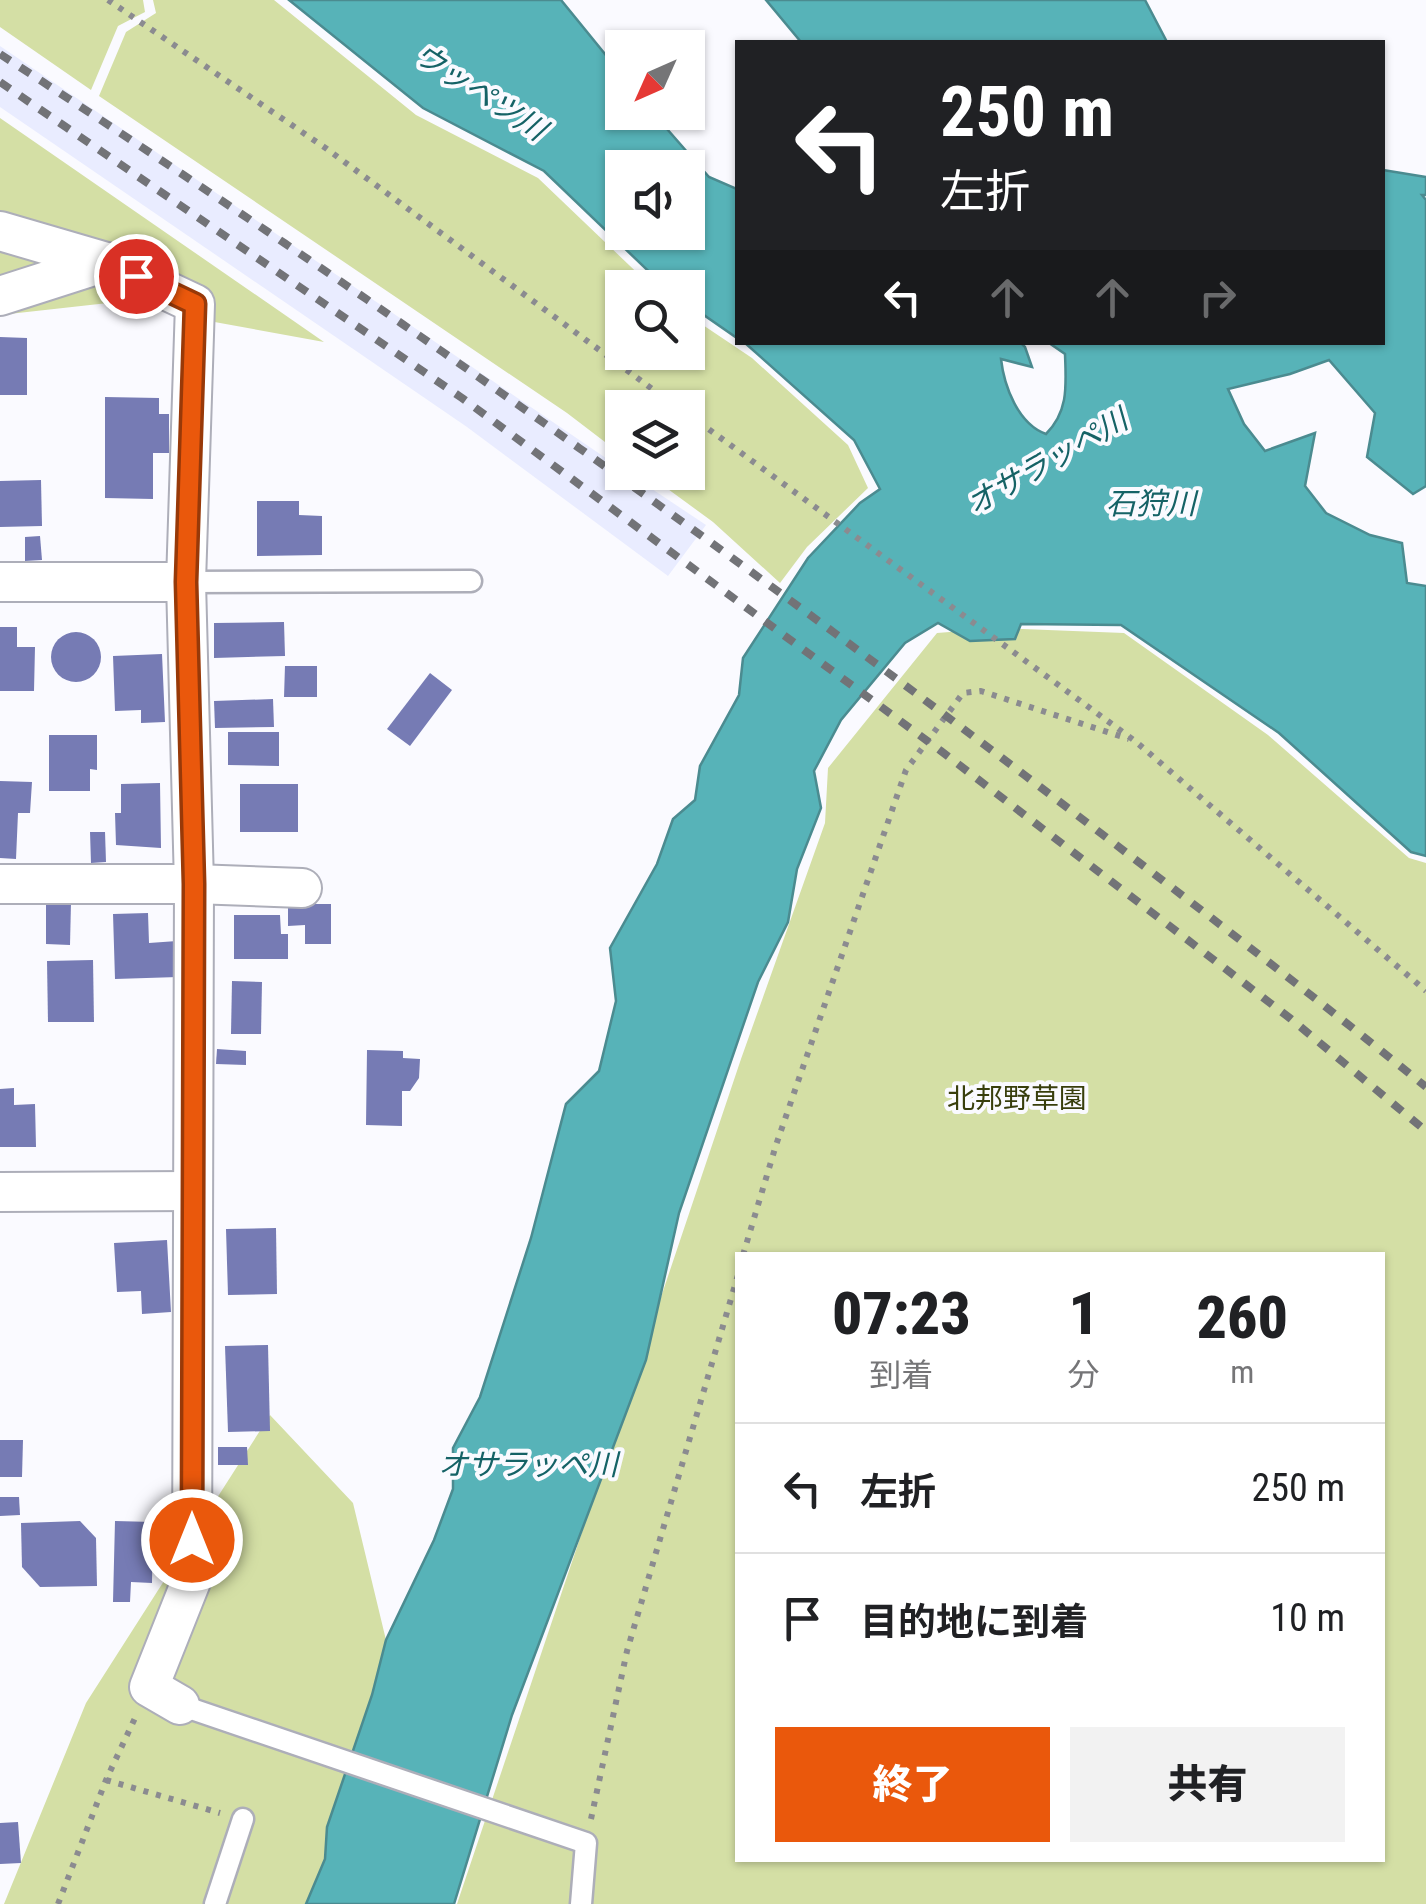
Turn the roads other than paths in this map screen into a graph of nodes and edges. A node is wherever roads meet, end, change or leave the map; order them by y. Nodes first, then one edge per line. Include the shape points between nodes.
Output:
1 (0, 231) edge
2 (106, 262) junction
3 (0, 296) edge
4 (471, 581) dead end
5 (0, 582) edge
6 (186, 582) junction
7 (0, 884) edge
8 (194, 884) junction
9 (302, 888) dead end
10 (192, 1191) junction
11 (0, 1192) edge
12 (164, 1696) joint
13 (243, 1820) dead end
14 (215, 1904) edge
15 (581, 1904) edge

1 - 2 street
2 - 3 street
2 - 6 street via 195,304
4 - 6 lane
5 - 6 street
6 - 8 street
7 - 8 street
8 - 9 street
8 - 10 street
10 - 11 street
10 - 12 street via 192,1579
12 - 15 lane via 586,1843
13 - 14 lane

